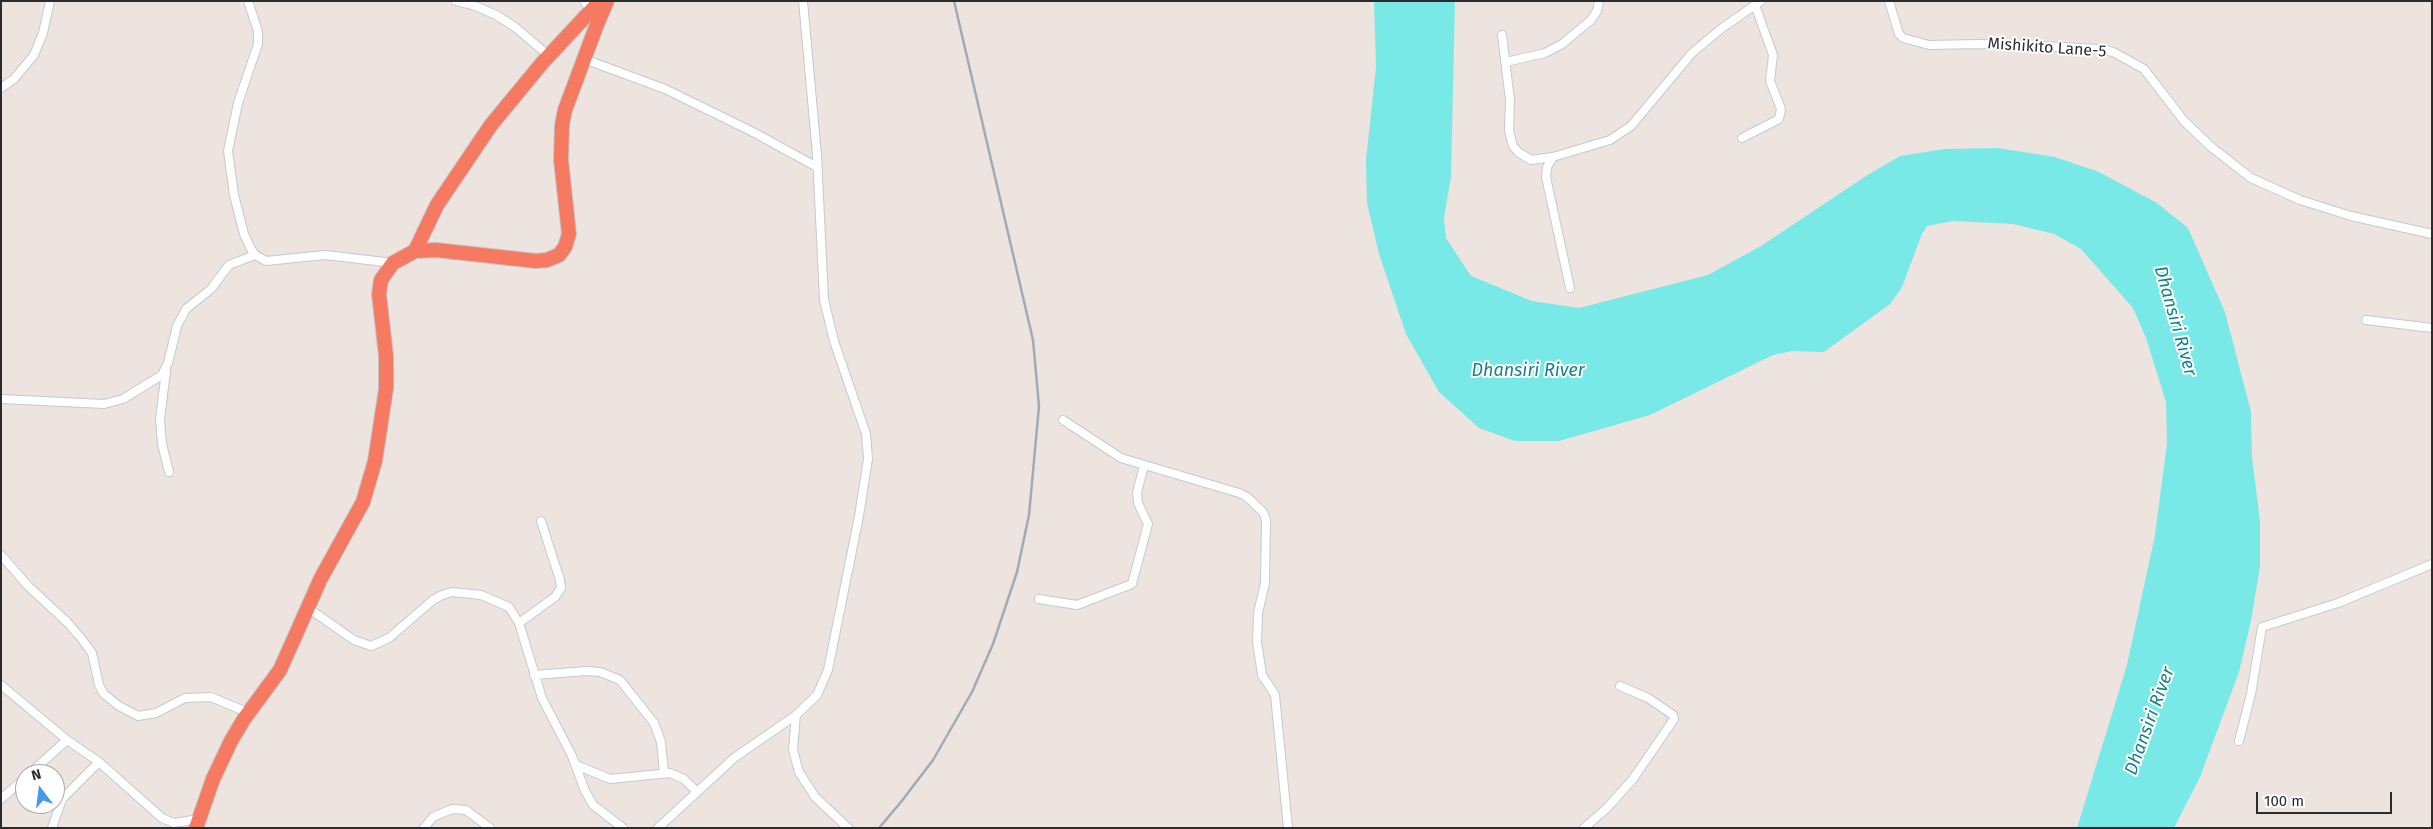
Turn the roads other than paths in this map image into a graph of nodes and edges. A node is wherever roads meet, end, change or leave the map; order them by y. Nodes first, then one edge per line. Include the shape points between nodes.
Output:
1 (50, 1) edge
2 (248, 1) edge
3 (456, 1) edge
4 (608, 1) edge
5 (803, 1) edge
6 (1599, 1) edge
7 (1890, 1) edge
8 (1758, 3) edge
9 (592, 4) edge
10 (1502, 35) dead end
11 (549, 56) junction
12 (584, 59) junction
13 (1506, 62) junction
14 (1, 88) edge
15 (1742, 138) dead end
16 (1553, 158) junction
17 (817, 167) junction
18 (2432, 234) edge
19 (415, 251) junction
20 (255, 255) junction
21 (393, 263) junction
22 (1570, 288) dead end
23 (2366, 320) dead end
24 (2432, 328) edge
25 (166, 369) junction
26 (1, 399) edge
27 (1063, 420) dead end
28 (1144, 466) junction
29 (169, 472) dead end
30 (541, 521) dead end
31 (1, 555) edge
32 (2432, 564) edge
33 (1039, 599) dead end
34 (308, 608) junction
35 (519, 624) junction
36 (534, 675) junction
37 (1, 685) edge
38 (1620, 686) dead end
39 (249, 713) junction
40 (796, 715) junction
41 (67, 740) junction
42 (2239, 741) dead end
43 (99, 762) junction
44 (40, 764) edge
45 (576, 765) junction
46 (664, 773) junction
47 (15, 787) edge
48 (697, 792) junction
49 (1, 799) edge
50 (197, 824) edge
51 (52, 828) edge
52 (424, 828) edge
53 (490, 828) edge
54 (623, 828) edge
55 (658, 828) edge
56 (848, 828) edge
57 (1288, 828) edge
58 (1584, 828) edge

1 - 14 street via 34,55 14,79
2 - 20 street via 258,31 258,44 234,119 228,157 238,215
3 - 11 street via 496,15
4 - 12 highway
5 - 17 street
6 - 13 street via 1591,20 1562,44 1545,53
7 - 18 street, Mishikito Lane-5 via 1899,34 1903,38 1929,44 2029,45 2113,52 2144,69 2184,121 2251,178 2300,200 2351,216
8 - 15 street via 1773,55 1770,80 1781,109 1779,119
8 - 16 street via 1692,53 1631,126 1610,140
9 - 11 highway
10 - 13 street
11 - 19 highway via 491,125 437,205
12 - 17 street via 665,88
12 - 19 highway via 562,125 561,160 569,234 566,247 558,255 536,261 436,250
13 - 16 street via 1509,131 1513,146 1531,160
16 - 22 street via 1547,167 1546,177
17 - 40 street via 824,300 834,341 866,434 868,459 828,670 817,695
19 - 21 highway
20 - 21 street via 266,261 325,256
20 - 25 street via 229,264 211,290 186,309 177,326
21 - 34 highway via 381,280 379,294 386,372 383,419 375,461 363,502
23 - 24 street
25 - 26 street via 156,380 117,402
25 - 29 street via 160,419
27 - 28 street via 1114,454
28 - 33 street via 1137,492 1138,503 1148,524 1132,584 1077,605
28 - 57 street via 1239,493 1265,515 1265,583 1258,613 1257,642 1262,675 1275,695
30 - 35 street via 561,588 555,597
31 - 39 street via 81,638 92,653 104,694 119,706 143,716 185,698 211,697
32 - 42 street via 2338,603 2262,627
34 - 35 street via 354,640 371,646 389,638 433,600 452,592 481,594 501,601 509,607
34 - 39 highway via 280,670
35 - 36 street
36 - 45 street
36 - 46 street via 600,672 620,680 654,723 661,742
37 - 41 street
38 - 58 street via 1648,698 1674,719 1633,780
39 - 50 highway via 221,762
40 - 48 street via 741,753
40 - 56 street via 793,750 799,772 815,797
41 - 43 street
41 - 44 street
43 - 50 street via 168,822
43 - 51 street via 62,799
45 - 46 street via 610,779
45 - 54 street via 593,805
46 - 48 street via 684,779
47 - 49 street
48 - 55 street
52 - 53 street via 433,817 452,809 466,810

